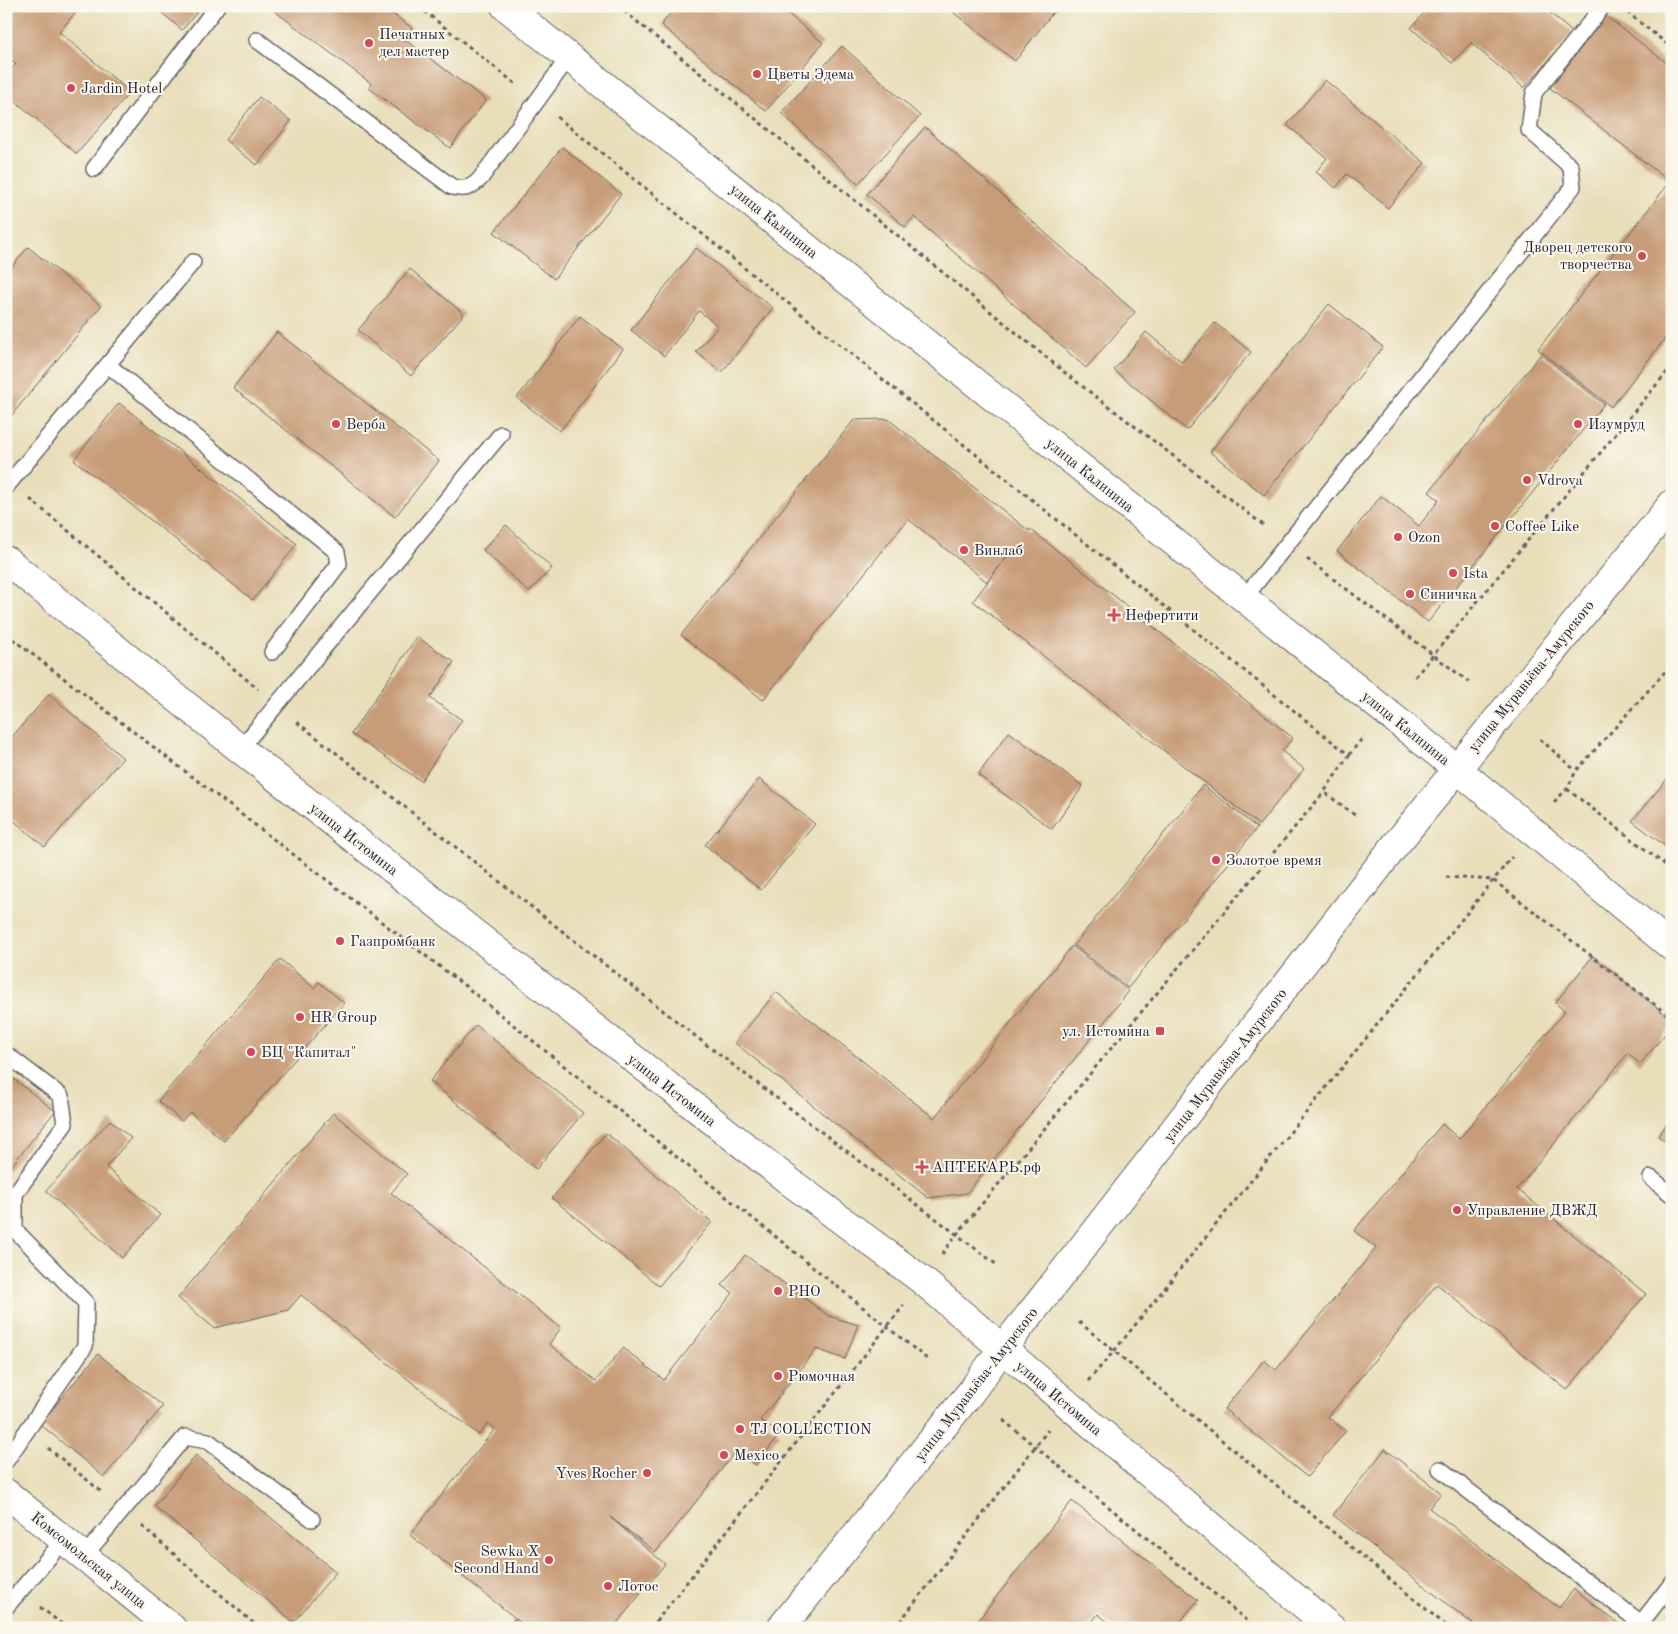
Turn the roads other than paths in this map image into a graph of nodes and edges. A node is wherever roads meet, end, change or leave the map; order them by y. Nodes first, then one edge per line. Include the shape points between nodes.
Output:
1 (217, 6) edge
2 (505, 6) edge
3 (1603, 6) edge
4 (257, 40) dead end
5 (568, 57) junction
6 (94, 169) dead end
7 (193, 262) dead end
8 (108, 365) junction
9 (501, 434) dead end
10 (8, 485) edge
11 (1672, 504) edge
12 (6, 560) edge
13 (1244, 598) junction
14 (272, 652) dead end
15 (240, 749) junction
16 (1456, 768) junction
17 (1672, 947) edge
18 (6, 1054) edge
19 (1650, 1178) dead end
20 (1672, 1195) edge
21 (1002, 1349) junction
22 (6, 1462) edge
23 (1440, 1469) dead end
24 (6, 1493) edge
25 (312, 1519) dead end
26 (74, 1548) junction
27 (1672, 1583) edge
28 (6, 1607) edge
29 (1641, 1625) edge
30 (172, 1628) edge
31 (780, 1628) edge
32 (1331, 1628) edge

1 - 6 lane
2 - 5 main road, улица Калинина
3 - 13 lane via 1534,93 1529,130 1571,167 1573,186
4 - 5 lane via 452,187 461,189 472,187 480,179
5 - 13 main road, улица Калинина
7 - 8 lane
8 - 10 lane
8 - 14 lane via 337,552 339,564
9 - 15 lane
11 - 16 main road, улица Муравьёва-Амурского
12 - 15 main road, улица Истомина
13 - 16 main road, улица Калинина
15 - 21 main road, улица Истомина via 781,1175 923,1281
16 - 17 main road, улица Калинина
16 - 21 main road, улица Муравьёва-Амурского
18 - 22 lane via 61,1096 65,1124 15,1194 15,1230 86,1303 85,1346
19 - 20 lane
21 - 31 main road, улица Муравьёва-Амурского
21 - 32 main road, улица Истомина
23 - 29 lane
24 - 26 main road, Комсомольская улица
25 - 26 lane via 208,1442 185,1437
26 - 28 lane
26 - 30 main road, Комсомольская улица
27 - 29 lane

